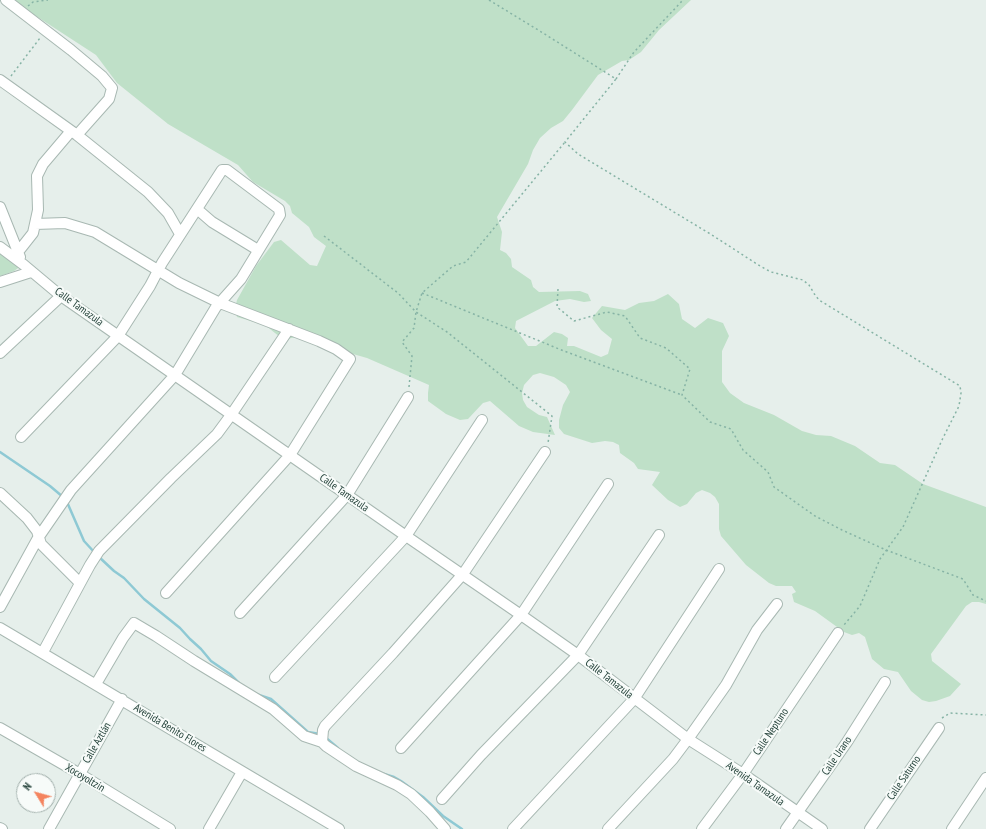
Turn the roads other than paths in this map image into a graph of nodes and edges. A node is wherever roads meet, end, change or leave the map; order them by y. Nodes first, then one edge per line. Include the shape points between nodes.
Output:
1 (6, 0) edge
2 (3, 82) edge
3 (74, 133) junction
4 (0, 207) edge
5 (197, 209) junction
6 (35, 224) junction
7 (180, 234) junction
8 (0, 247) edge
9 (258, 250) junction
10 (18, 252) junction
11 (28, 268) junction
12 (158, 270) junction
13 (0, 282) edge
14 (61, 296) junction
15 (220, 303) junction
16 (289, 329) junction
17 (118, 336) junction
18 (0, 353) edge
19 (175, 375) junction
20 (408, 397) road end
21 (232, 415) junction
22 (482, 420) dead end
23 (21, 437) dead end
24 (545, 452) road end
25 (290, 455) junction
26 (608, 484) dead end
27 (0, 493) edge
28 (347, 495) junction
29 (659, 535) dead end
30 (406, 536) junction
31 (38, 538) junction
32 (719, 569) dead end
33 (463, 574) junction
34 (80, 583) junction
35 (166, 593) dead end
36 (777, 604) dead end
37 (0, 607) edge
38 (240, 613) dead end
39 (522, 614) junction
40 (1, 632) edge
41 (838, 633) road end
42 (43, 652) junction
43 (578, 655) junction
44 (275, 677) dead end
45 (885, 682) dead end
46 (96, 684) junction
47 (634, 699) junction
48 (122, 700) junction
49 (0, 728) edge
50 (939, 728) road end
51 (688, 739) junction
52 (322, 742) junction
53 (401, 748) dead end
54 (242, 772) junction
55 (80, 774) junction
56 (743, 774) junction
57 (986, 778) edge
58 (442, 799) dead end
59 (798, 813) junction
60 (48, 829) edge
61 (170, 829) edge
62 (209, 829) edge
63 (339, 829) edge
64 (445, 829) edge
65 (513, 829) edge
66 (608, 829) edge
67 (702, 829) edge
68 (786, 829) edge
69 (822, 829) edge
70 (870, 829) edge
71 (952, 829) edge

1 - 3 street via 102,76 112,88 109,99
2 - 3 street
3 - 6 street via 36,176 38,210
3 - 7 street via 156,199 173,220
4 - 10 street
5 - 7 street
5 - 9 street via 212,222
5 - 9 street via 222,170 227,170 279,209 280,215
6 - 10 street via 33,233
6 - 12 street via 65,223 95,232
7 - 12 street
8 - 11 street, Calle Tamazula
9 - 15 street via 237,284
10 - 11 street
11 - 13 street
11 - 14 street, Calle Tamazula
12 - 15 street
12 - 17 street
14 - 17 street, Calle Tamazula
14 - 18 street
15 - 16 street
15 - 19 street
16 - 21 street
16 - 25 street via 336,349 350,359
17 - 19 street, Calle Tamazula
17 - 23 street
19 - 21 street, Calle Tamazula
19 - 31 street via 74,486
20 - 28 street
21 - 25 street, Calle Tamazula
21 - 34 street via 217,434 99,551
22 - 30 street
24 - 33 street
25 - 28 street, Calle Tamazula
25 - 35 street
26 - 39 street
27 - 31 street via 27,518 37,532
28 - 30 street, Calle Tamazula
28 - 38 street
29 - 43 street
30 - 33 street, Calle Tamazula
30 - 44 street
31 - 34 street
31 - 37 street
32 - 47 street
33 - 39 street, Calle Tamazula
33 - 52 street via 325,726
34 - 42 street
36 - 51 street via 758,630 726,685
39 - 43 street, Calle Tamazula
39 - 53 street
40 - 42 street, Avenida Benito Flores
41 - 56 street, Calle Neptuno
42 - 46 street, Avenida Benito Flores
43 - 47 street, Calle Tamazula
43 - 58 street
45 - 59 street, Calle Urano
46 - 48 street, Avenida Benito Flores
46 - 52 street via 134,624 273,709 304,736
47 - 51 street, Calle Tamazula
47 - 65 street
48 - 54 street, Avenida Benito Flores
48 - 55 street, Calle Aztlán
49 - 55 street, Xocoyoltzin
50 - 70 street, Calle Saturno
51 - 56 street, Avenida Tamazula
51 - 66 street via 673,759
52 - 64 street via 356,766 411,794
54 - 62 street
54 - 63 street, Avenida Benito Flores
55 - 60 street, Calle Aztlán
55 - 61 street, Xocoyoltzin
56 - 59 street, Avenida Tamazula
56 - 67 street, Calle Neptuno
57 - 71 street
59 - 68 street, Calle Urano
59 - 69 street, Avenida Tamazula

